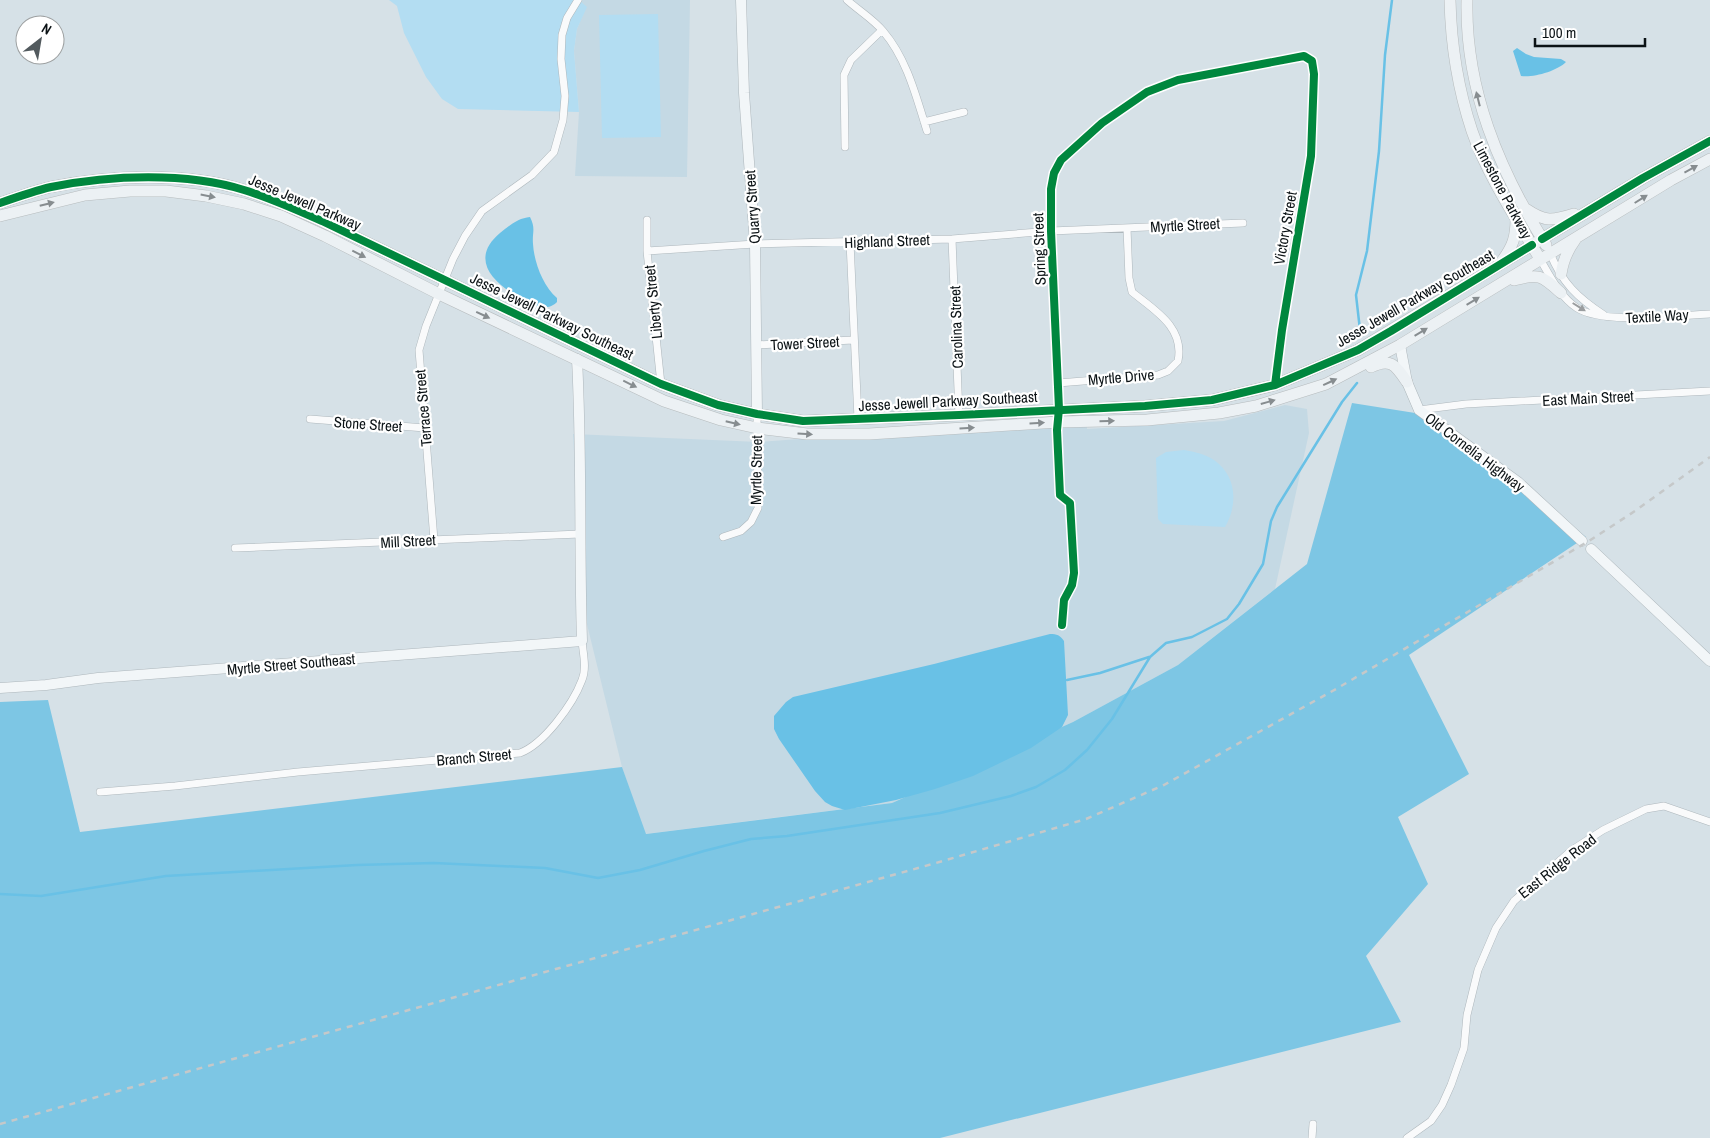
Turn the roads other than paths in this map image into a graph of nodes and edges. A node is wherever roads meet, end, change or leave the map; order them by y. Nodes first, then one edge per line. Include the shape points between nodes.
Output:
1 (578, 0) edge
2 (740, 0) edge
3 (847, 0) edge
4 (1450, 0) edge
5 (1468, 0) edge
6 (882, 30) junction
7 (1314, 74) joint
8 (964, 112) dead end
9 (924, 122) junction
10 (927, 131) dead end
11 (1710, 141) edge
12 (845, 147) dead end
13 (1710, 158) edge
14 (0, 203) edge
15 (1525, 209) junction
16 (1592, 209) junction
17 (0, 216) edge
18 (1516, 219) junction
19 (647, 220) dead end
20 (1243, 223) dead end
21 (1127, 228) junction
22 (1051, 230) junction
23 (1576, 238) junction
24 (952, 239) junction
25 (850, 242) junction
26 (1537, 242) junction
27 (755, 244) junction
28 (647, 251) junction
29 (1550, 253) junction
30 (1540, 259) junction
31 (1500, 265) junction
32 (1561, 274) junction
33 (445, 280) junction
34 (1505, 282) junction
35 (1561, 293) junction
36 (439, 294) junction
37 (1710, 314) edge
38 (1605, 315) junction
39 (854, 340) junction
40 (756, 345) junction
41 (1400, 345) junction
42 (578, 359) junction
43 (1346, 374) junction
44 (1407, 382) junction
45 (1058, 383) junction
46 (662, 384) junction
47 (1275, 385) junction
48 (1710, 392) edge
49 (1059, 409) junction
50 (1419, 410) junction
51 (757, 414) junction
52 (959, 415) junction
53 (858, 419) junction
54 (310, 420) dead end
55 (1058, 422) junction
56 (425, 428) junction
57 (757, 428) junction
58 (580, 534) junction
59 (723, 537) dead end
60 (434, 540) junction
61 (1582, 541) dead end
62 (236, 548) dead end
63 (1591, 549) dead end
64 (1062, 625) dead end
65 (582, 641) junction
66 (1710, 661) edge
67 (0, 688) edge
68 (100, 792) dead end
69 (1710, 822) edge
70 (1313, 1124) dead end
71 (1312, 1138) edge
72 (1407, 1138) edge

1 - 33 street, Terrace Street via 567,18 562,35 561,59 566,96 554,152 532,175 482,211 465,236
2 - 27 street, Quarry Street
3 - 6 street
4 - 18 main road, Limestone Parkway via 1457,72 1472,132
15 -> 5 main road, Limestone Parkway via 1499,158 1480,108 1469,51
6 - 9 street via 899,53
6 - 12 street via 852,60 844,75
7 - 22 street, Spring Street via 1312,61 1298,56 1178,80 1147,92 1102,123 1061,160 1051,189
7 - 47 street, Victory Street via 1311,156
8 - 9 street
9 - 10 street
11 - 16 main road, Jesse Jewell Parkway Southeast
23 -> 13 main road, Jesse Jewell Parkway Southeast
14 - 33 main road, Jesse Jewell Parkway via 50,187 104,179 171,177 204,182 242,189 279,202
15 - 16 main road via 1549,220
15 - 26 main road, Limestone Parkway
16 - 26 main road, Jesse Jewell Parkway Southeast
17 -> 36 main road, Jesse Jewell Parkway via 85,195 166,191 206,196 281,216
18 - 26 main road, Limestone Parkway
18 - 31 main road via 1511,248
19 - 28 street, Liberty Street
20 - 21 street, Myrtle Street
21 - 22 street, Highland Street
21 - 45 street, Myrtle Drive via 1132,292 1171,326 1178,346 1178,362 1158,375
22 - 24 street, Highland Street
22 - 45 street, Spring Street
23 - 29 main road, Jesse Jewell Parkway Southeast
23 - 32 main road via 1568,249
24 - 25 street, Highland Street
24 - 52 street, Carolina Street
25 - 27 street, Highland Street
25 - 39 street, Tower Street
26 - 29 main road, Limestone Parkway
26 - 30 main road, Limestone Parkway
26 - 31 main road, Jesse Jewell Parkway Southeast
27 - 28 street, Highland Street
27 - 40 street, Quarry Street
28 - 46 street, Liberty Street
29 - 30 main road, Jesse Jewell Parkway Southeast
29 - 32 street, Textile Way
30 - 34 main road, Jesse Jewell Parkway Southeast
30 - 35 street, Textile Way
31 - 47 main road, Jesse Jewell Parkway Southeast via 1358,350
32 - 38 street, Textile Way via 1579,297
33 - 36 street, Terrace Street
33 - 46 main road, Jesse Jewell Parkway Southeast
34 - 35 main road via 1534,275 1546,279
41 -> 34 main road, Jesse Jewell Parkway Southeast
35 -> 38 street, Textile Way via 1576,308
36 -> 42 main road, Jesse Jewell Parkway Southeast
36 - 56 street, Terrace Street via 419,350
37 - 38 street, Textile Way via 1617,318
39 - 40 street, Tower Street
39 - 53 street, Tower Street
40 - 51 street, Quarry Street
41 - 43 main road, Jesse Jewell Parkway Southeast
41 - 44 street, Old Cornelia Highway
42 -> 57 main road, Jesse Jewell Parkway Southeast via 664,401
42 - 58 street, Branch Street
43 - 44 main road via 1357,374 1384,362 1397,367
55 -> 43 main road, Jesse Jewell Parkway Southeast via 1147,420 1219,413 1256,406 1326,384
44 - 50 street, Old Cornelia Highway
45 - 49 street, Spring Street
46 - 51 main road, Jesse Jewell Parkway Southeast via 718,406
47 - 49 main road, Jesse Jewell Parkway Southeast via 1212,400
48 - 50 street, East Main Street via 1466,404
49 - 52 main road, Jesse Jewell Parkway Southeast
49 - 55 street, Spring Street
50 - 61 street, Old Cornelia Highway via 1518,482
51 - 53 main road, Jesse Jewell Parkway Southeast via 803,421
51 - 57 street, Myrtle Street
52 - 53 main road, Jesse Jewell Parkway Southeast
54 - 56 street, Stone Street
57 -> 55 main road, Jesse Jewell Parkway Southeast via 807,434 869,434
55 - 64 street, Spring Street via 1060,496 1070,503 1074,573 1064,600
56 - 60 street, Terrace Street
57 - 59 street, Myrtle Street via 758,508 741,531
58 - 60 street, Mill Street
58 - 65 street, Branch Street
60 - 62 street, Mill Street
63 - 66 street
65 - 67 street, Myrtle Street Southeast
65 - 68 street, Branch Street via 583,679 568,706 543,738 520,753
69 - 72 street, East Ridge Road via 1664,806 1646,810 1602,830 1572,850 1514,901 1496,928 1478,970 1467,1015 1464,1048 1442,1105 1431,1121
70 - 71 street

